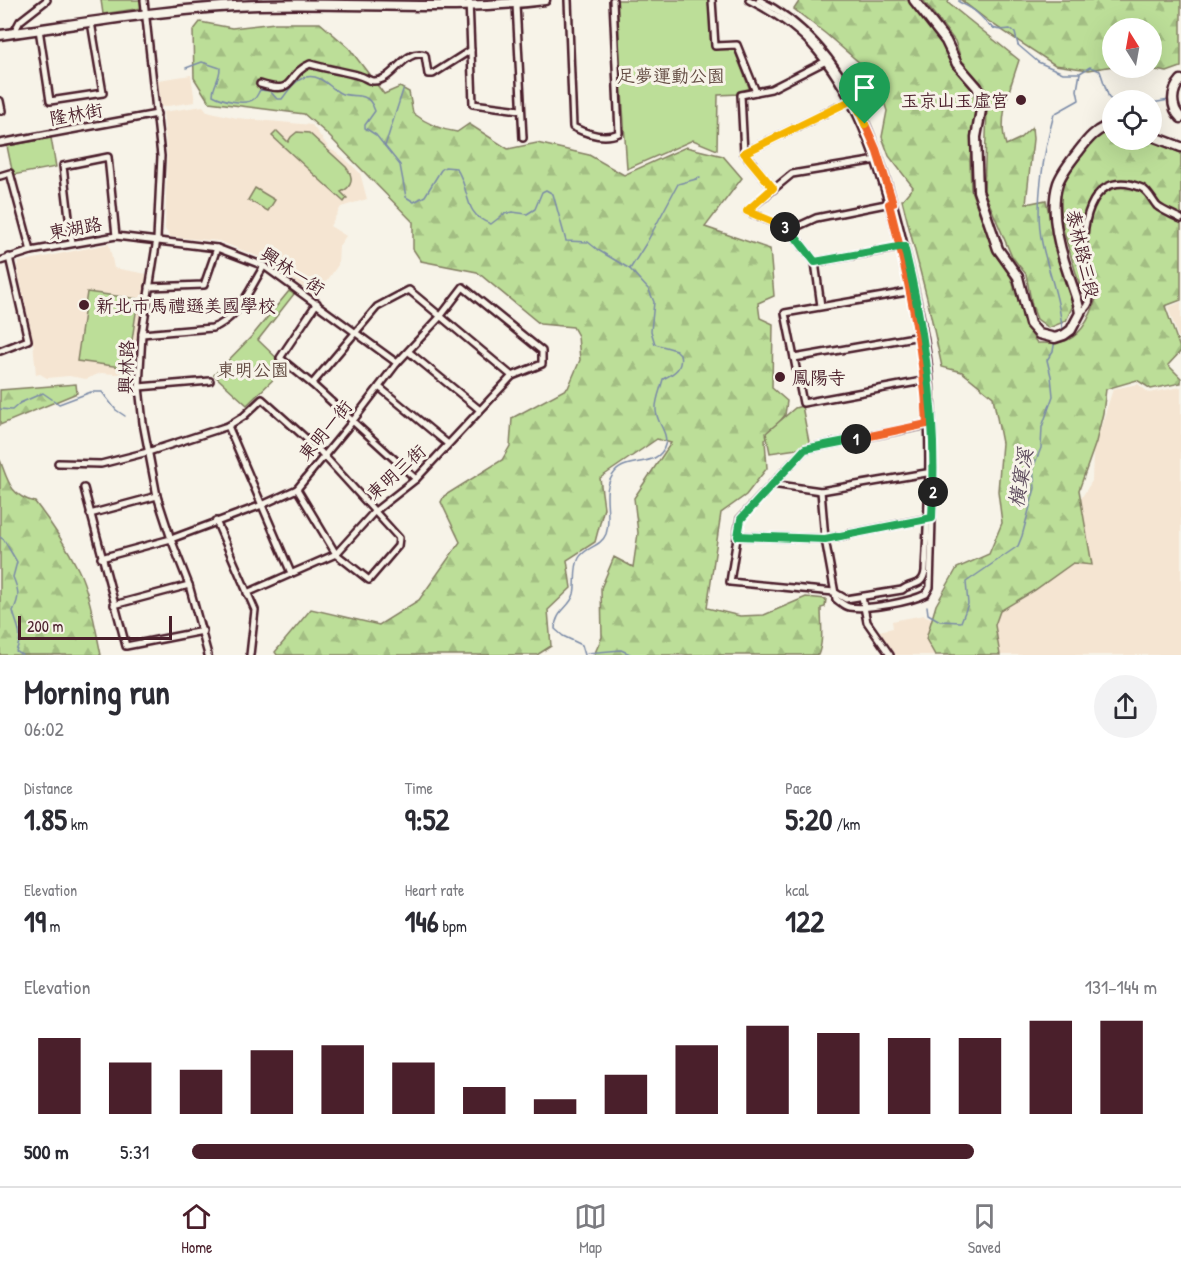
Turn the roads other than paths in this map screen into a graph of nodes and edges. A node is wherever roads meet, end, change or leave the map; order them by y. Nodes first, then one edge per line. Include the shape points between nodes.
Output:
1 (47, 0) edge
2 (144, 0) edge
3 (545, 0) edge
4 (568, 0) edge
5 (613, 0) edge
6 (712, 0) edge
7 (749, 0) edge
8 (759, 0) edge
9 (914, 0) edge
10 (527, 1) edge
11 (261, 2) edge
12 (468, 2) edge
13 (379, 3) edge
14 (516, 4) junction
15 (146, 14) junction
16 (91, 22) junction
17 (39, 29) junction
18 (13, 34) junction
19 (0, 36) edge
20 (471, 50) junction
21 (827, 61) junction
22 (1181, 80) edge
23 (260, 84) dead end
24 (756, 92) junction
25 (852, 100) junction
26 (0, 101) edge
27 (520, 110) junction
28 (0, 111) edge
29 (157, 114) junction
30 (1181, 118) edge
31 (1102, 128) edge
32 (523, 138) dead end
33 (1162, 140) edge
34 (0, 143) edge
35 (1181, 147) edge
36 (744, 153) junction
37 (877, 160) junction
38 (0, 176) edge
39 (773, 188) junction
40 (891, 203) junction
41 (1181, 219) edge
42 (790, 230) junction
43 (116, 236) junction
44 (157, 239) junction
45 (72, 243) junction
46 (902, 247) junction
47 (217, 248) junction
48 (31, 250) junction
49 (9, 257) junction
50 (0, 261) edge
51 (815, 262) junction
52 (264, 266) junction
53 (149, 287) junction
54 (913, 291) junction
55 (316, 303) junction
56 (821, 306) junction
57 (1080, 313) junction
58 (440, 317) junction
59 (356, 332) junction
60 (142, 334) junction
61 (921, 336) junction
62 (0, 351) edge
63 (542, 351) joint
64 (409, 352) junction
65 (794, 358) junction
66 (397, 363) junction
67 (512, 376) junction
68 (928, 380) junction
69 (210, 381) dead end
70 (312, 384) junction
71 (139, 387) junction
72 (379, 387) junction
73 (480, 410) junction
74 (352, 422) junction
75 (929, 424) junction
76 (228, 426) junction
77 (448, 444) junction
78 (148, 452) junction
79 (323, 456) junction
80 (58, 463) dead end
81 (931, 472) junction
82 (416, 479) junction
83 (772, 484) junction
84 (84, 488) dead end
85 (297, 489) junction
86 (821, 491) junction
87 (157, 496) junction
88 (262, 505) junction
89 (374, 513) junction
90 (90, 514) junction
91 (930, 518) junction
92 (216, 521) junction
93 (738, 536) junction
94 (171, 539) junction
95 (825, 539) junction
96 (336, 554) junction
97 (101, 558) junction
98 (291, 573) junction
99 (189, 585) junction
100 (834, 592) junction
101 (247, 593) junction
102 (862, 597) junction
103 (114, 605) junction
104 (864, 608) junction
105 (203, 631) junction
106 (208, 655) edge
107 (250, 655) edge
108 (890, 655) edge

1 - 18 street via 20,21
2 - 15 street, 興林路
3 - 10 main road
4 - 5 street via 573,127 590,135 615,135 619,133
6 - 24 street via 716,46 736,45
7 - 21 street via 790,24
8 - 21 street via 796,24
9 - 57 main road, 泰林路三段 via 980,94 976,138 978,191 998,249 1018,276 1030,324 1039,334 1055,338 1071,330
10 - 14 main road
11 - 13 main road
11 - 15 main road
12 - 13 main road
12 - 14 main road
12 - 20 street
14 - 27 street
15 - 16 main road
15 - 29 street, 興林路
16 - 17 main road
16 - 17 street via 103,93 50,101
17 - 18 main road
18 - 19 main road
20 - 23 street via 433,74 428,74 422,53 404,60 385,78 373,81 310,64 283,88
20 - 27 street via 473,104
21 - 24 street
21 - 25 street
22 - 30 main road via 1173,96 1174,108
24 - 36 street via 741,95
25 - 36 street
25 - 37 street
26 - 28 street
27 - 32 street
29 - 34 street, 隆林街
29 - 44 street, 興林路 via 161,156
31 - 57 main road, 泰林路三段 via 1082,146 1056,190 1060,241
33 - 35 main road
36 - 39 street
37 - 39 street via 792,174
37 - 40 street
38 - 48 street via 10,173
39 - 42 street via 747,211
40 - 42 street via 816,218
40 - 46 street
41 - 57 street via 1158,207 1145,189 1114,184 1101,189 1086,218 1084,255 1090,299
42 - 51 street
43 - 44 street, 東湖路
43 - 45 street, 東湖路
43 - 45 street via 108,157 63,166
44 - 47 street, 興林一街
44 - 53 street, 興林路
45 - 48 street, 東湖路
46 - 51 street
46 - 54 street
47 - 52 street, 興林一街
47 - 53 street via 204,285
48 - 49 street, 東湖路
49 - 50 street, 東湖路
49 - 62 street via 28,340
51 - 56 street
52 - 55 street, 興林一街
52 - 60 street via 234,314 222,325
53 - 60 street, 興林路
54 - 56 street
54 - 61 street
55 - 59 street, 興林一街
55 - 70 street via 280,358
56 - 65 street via 785,313
58 - 59 street via 409,290 377,308
58 - 63 street, 東明一街 via 463,287
58 - 64 street, 東明一街
58 - 67 street
59 - 66 street, 興林一街
59 - 70 street
60 - 71 street, 興林路
61 - 65 street
61 - 68 street
63 - 67 street, 東明三街 via 542,364
64 - 66 street, 東明一街
64 - 73 street
65 - 68 street via 803,403
66 - 72 street, 東明一街
67 - 73 street, 東明三街
68 - 75 street
69 - 71 street
70 - 74 street
71 - 78 street, 興林路
72 - 74 street, 東明一街
72 - 77 street
73 - 77 street, 東明三街
74 - 79 street, 東明一街
74 - 82 street
75 - 81 street
75 - 83 street via 805,449
76 - 78 street
76 - 79 street via 262,399
76 - 88 street
77 - 82 street, 東明三街
78 - 80 street via 101,464
78 - 87 street, 興林路
79 - 85 street, 東明一街
79 - 89 street
81 - 86 street
81 - 91 street
82 - 89 street, 東明三街
83 - 86 street
83 - 93 street via 741,519
84 - 90 street
85 - 88 street, 東明一街
85 - 96 street
86 - 95 street
87 - 90 street
87 - 94 street, 興林路
88 - 92 street, 東明一街
88 - 98 street
89 - 96 street, 東明三街
89 - 96 street via 399,538 398,546 369,580
90 - 97 street
91 - 95 street
91 - 102 street via 922,582
91 - 104 street via 929,591 922,596
92 - 94 street, 東明一街
92 - 101 street
93 - 95 street
93 - 100 street via 730,582
94 - 97 street, 東明一街
94 - 99 street, 興林路
95 - 100 street
96 - 98 street, 東明三街
97 - 103 street
98 - 101 street, 東明三街
99 - 103 street
99 - 105 street, 興林路
100 - 102 street via 846,599
100 - 104 street via 842,604
101 - 107 street via 255,610
102 - 104 street
103 - 105 street via 126,645
104 - 108 street via 867,622
105 - 106 street, 興林路

